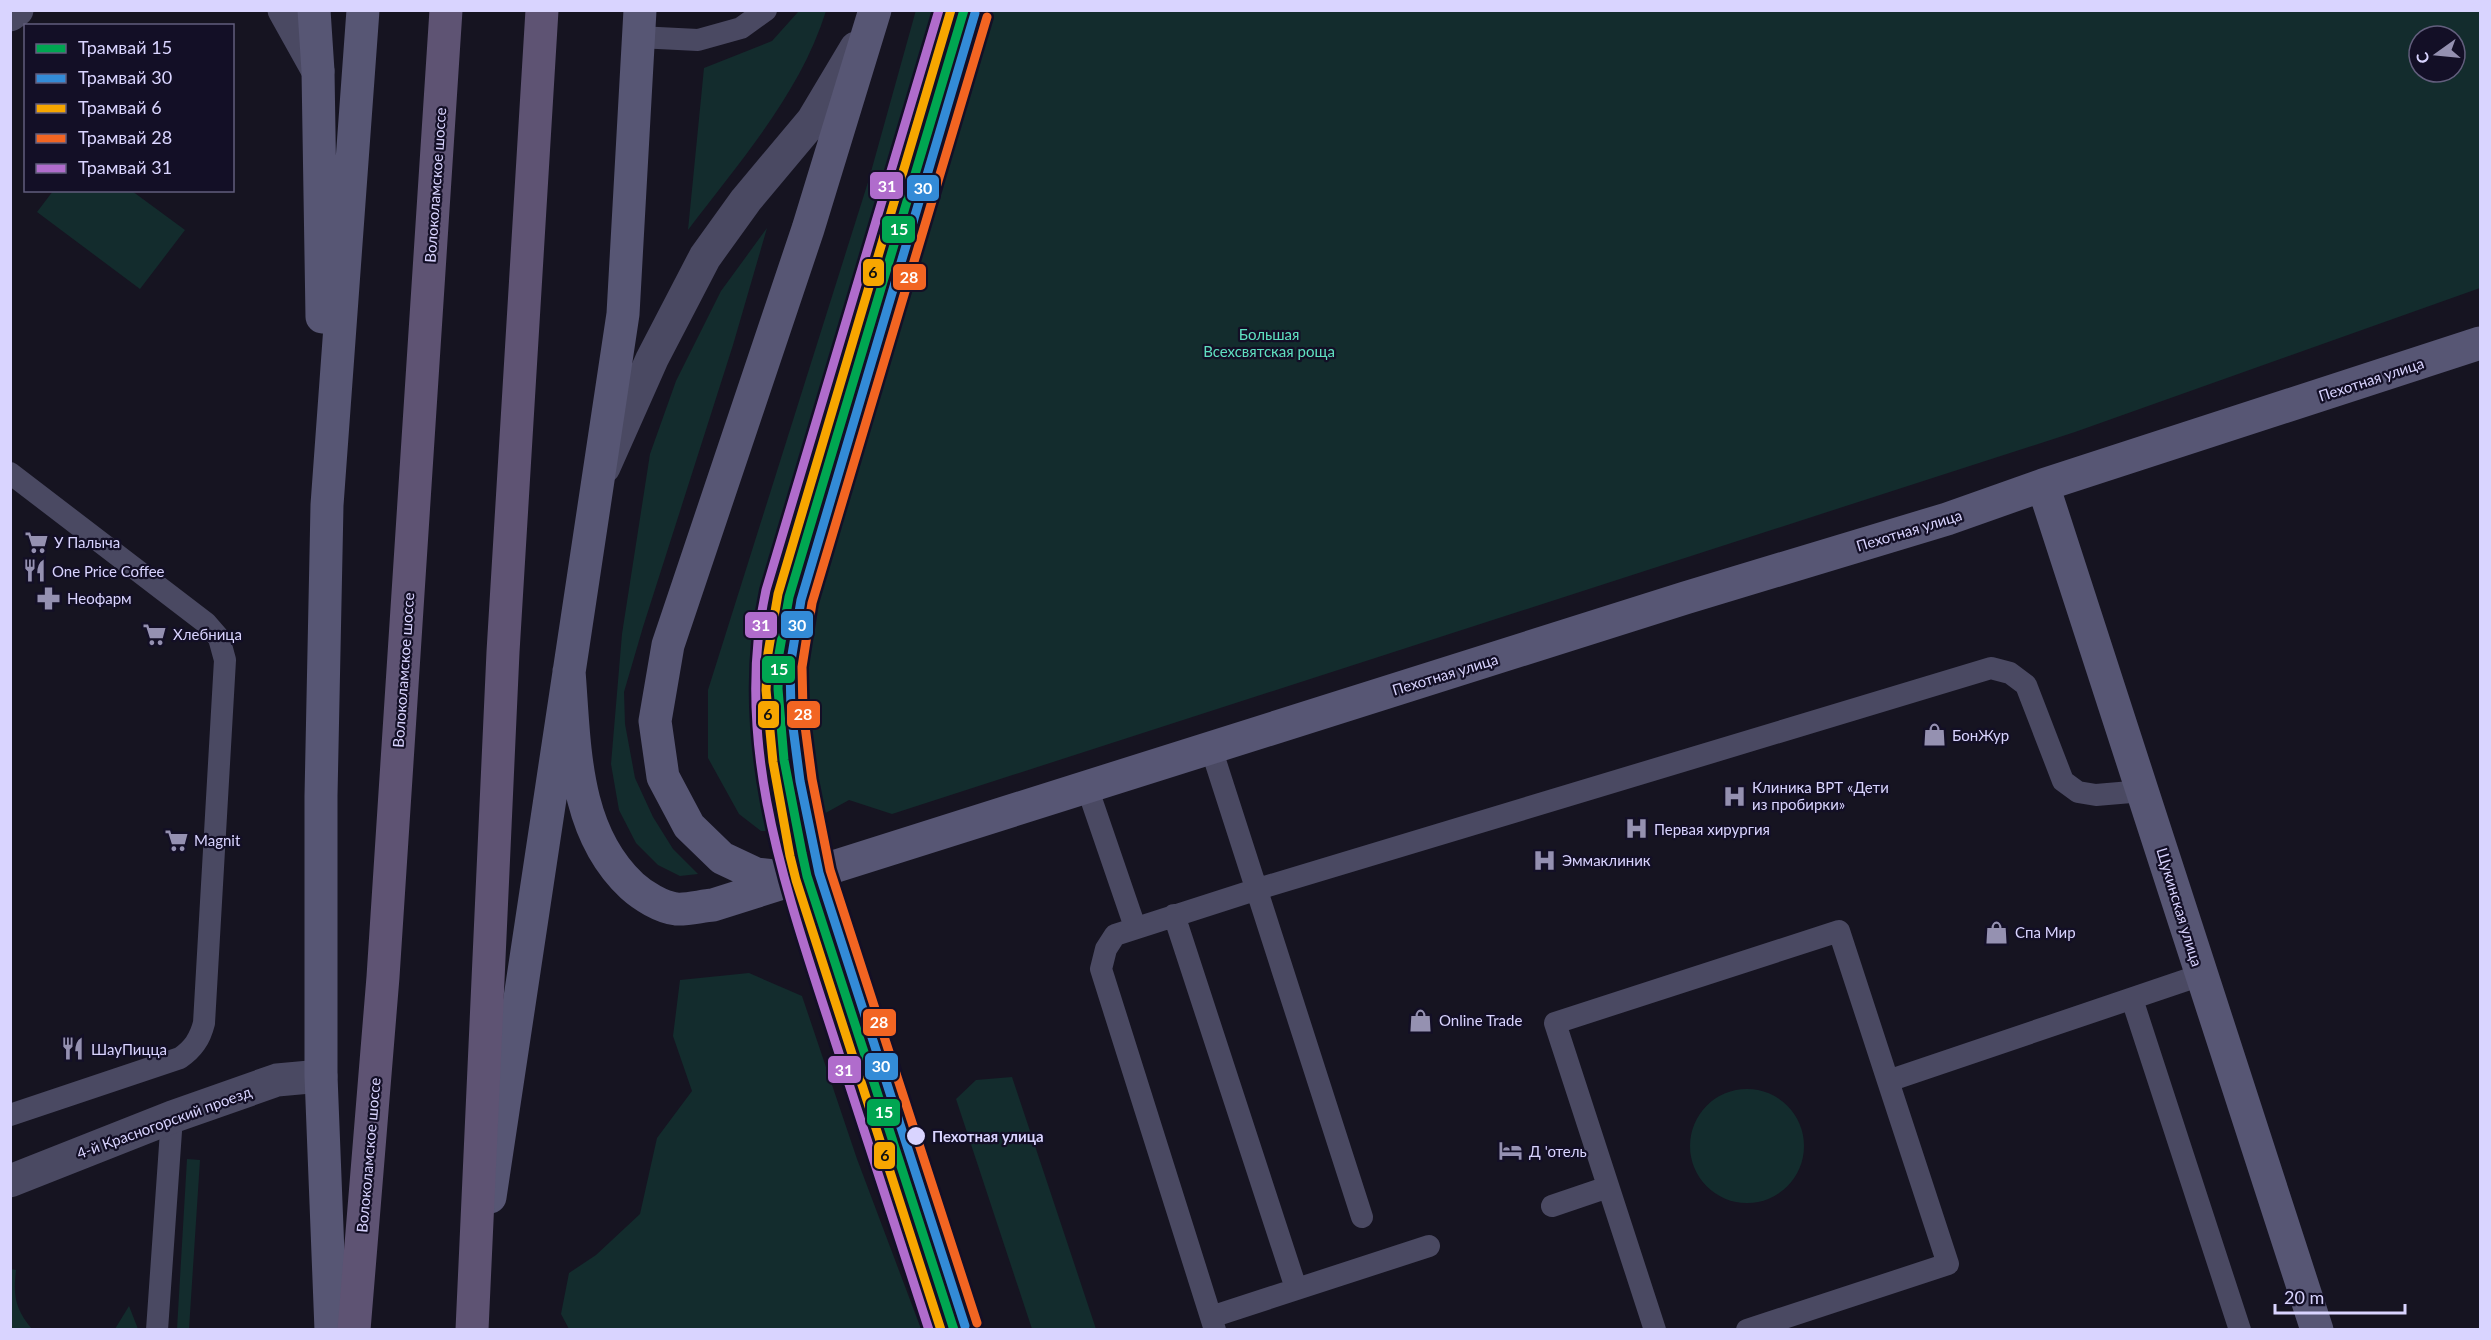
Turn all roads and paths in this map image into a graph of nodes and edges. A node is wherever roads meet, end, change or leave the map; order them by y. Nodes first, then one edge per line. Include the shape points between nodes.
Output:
1 (17, 10) edge
2 (284, 10) edge
3 (314, 10) edge
4 (363, 10) edge
5 (446, 10) edge
6 (542, 10) edge
7 (766, 10) edge
8 (875, 10) edge
9 (10, 15) edge
10 (639, 24) edge
11 (318, 70) junction
12 (2481, 343) edge
13 (10, 473) edge
14 (599, 480) junction
15 (2043, 485) junction
16 (327, 505) junction
17 (569, 671) junction
18 (1211, 748) junction
19 (1087, 787) junction
20 (2143, 791) junction
21 (798, 879) junction
22 (1258, 889) junction
23 (1174, 915) junction
24 (1135, 927) junction
25 (2201, 975) junction
26 (2132, 999) junction
27 (321, 1076) junction
28 (1888, 1081) junction
29 (10, 1115) edge
30 (172, 1117) junction
31 (10, 1180) edge
32 (1608, 1187) junction
33 (1552, 1206) dead end
34 (1362, 1217) dead end
35 (1429, 1246) dead end
36 (1293, 1279) dead end
37 (473, 1315) edge
38 (1213, 1323) edge
39 (158, 1329) edge
40 (332, 1329) edge
41 (354, 1329) edge
42 (1655, 1329) edge
43 (1747, 1329) edge
44 (2240, 1329) edge
45 (2316, 1329) edge

1 - 9 street
2 - 11 street
3 - 11 main road
4 - 16 main road
5 - 41 main road, Волоколамское шоссе via 383,965
6 - 37 main road via 503,652
7 - 10 lane via 741,28 698,40
8 - 14 street via 813,120 746,200 705,257 652,359
8 - 21 main road via 808,230 668,645 655,721 663,777 689,826 722,858 756,874
10 - 14 main road via 623,314
11 - 16 main road
12 - 15 main road, Пехотная улица
13 - 29 lane via 206,623 219,638 225,660 204,1023 199,1039 180,1058
14 - 17 main road
15 - 18 main road, Пехотная улица via 1947,519
15 - 20 main road, Щукинская улица
16 - 27 main road
17 - 21 main road, Пехотная улица via 579,779 595,838 617,872 643,896 675,909 713,905
17 - 37 main road
18 - 19 main road, Пехотная улица
18 - 22 lane
19 - 21 main road, Пехотная улица
19 - 24 lane
20 - 22 lane via 2096,795 2078,792 2063,781 2026,685 2010,673 1990,668
20 - 25 main road, Щукинская улица
22 - 23 lane
22 - 34 lane
23 - 24 lane
23 - 36 lane
24 - 38 lane via 1115,934 1101,969
25 - 26 lane
25 - 45 main road, Щукинская улица
26 - 28 lane
26 - 44 lane
27 - 30 street, 4-й Красногорский проезд via 277,1080
27 - 40 main road
28 - 32 lane via 1839,931 1555,1023
28 - 43 lane via 1948,1264
30 - 31 street, 4-й Красногорский проезд
30 - 39 lane
32 - 33 lane
32 - 42 lane
35 - 38 lane

